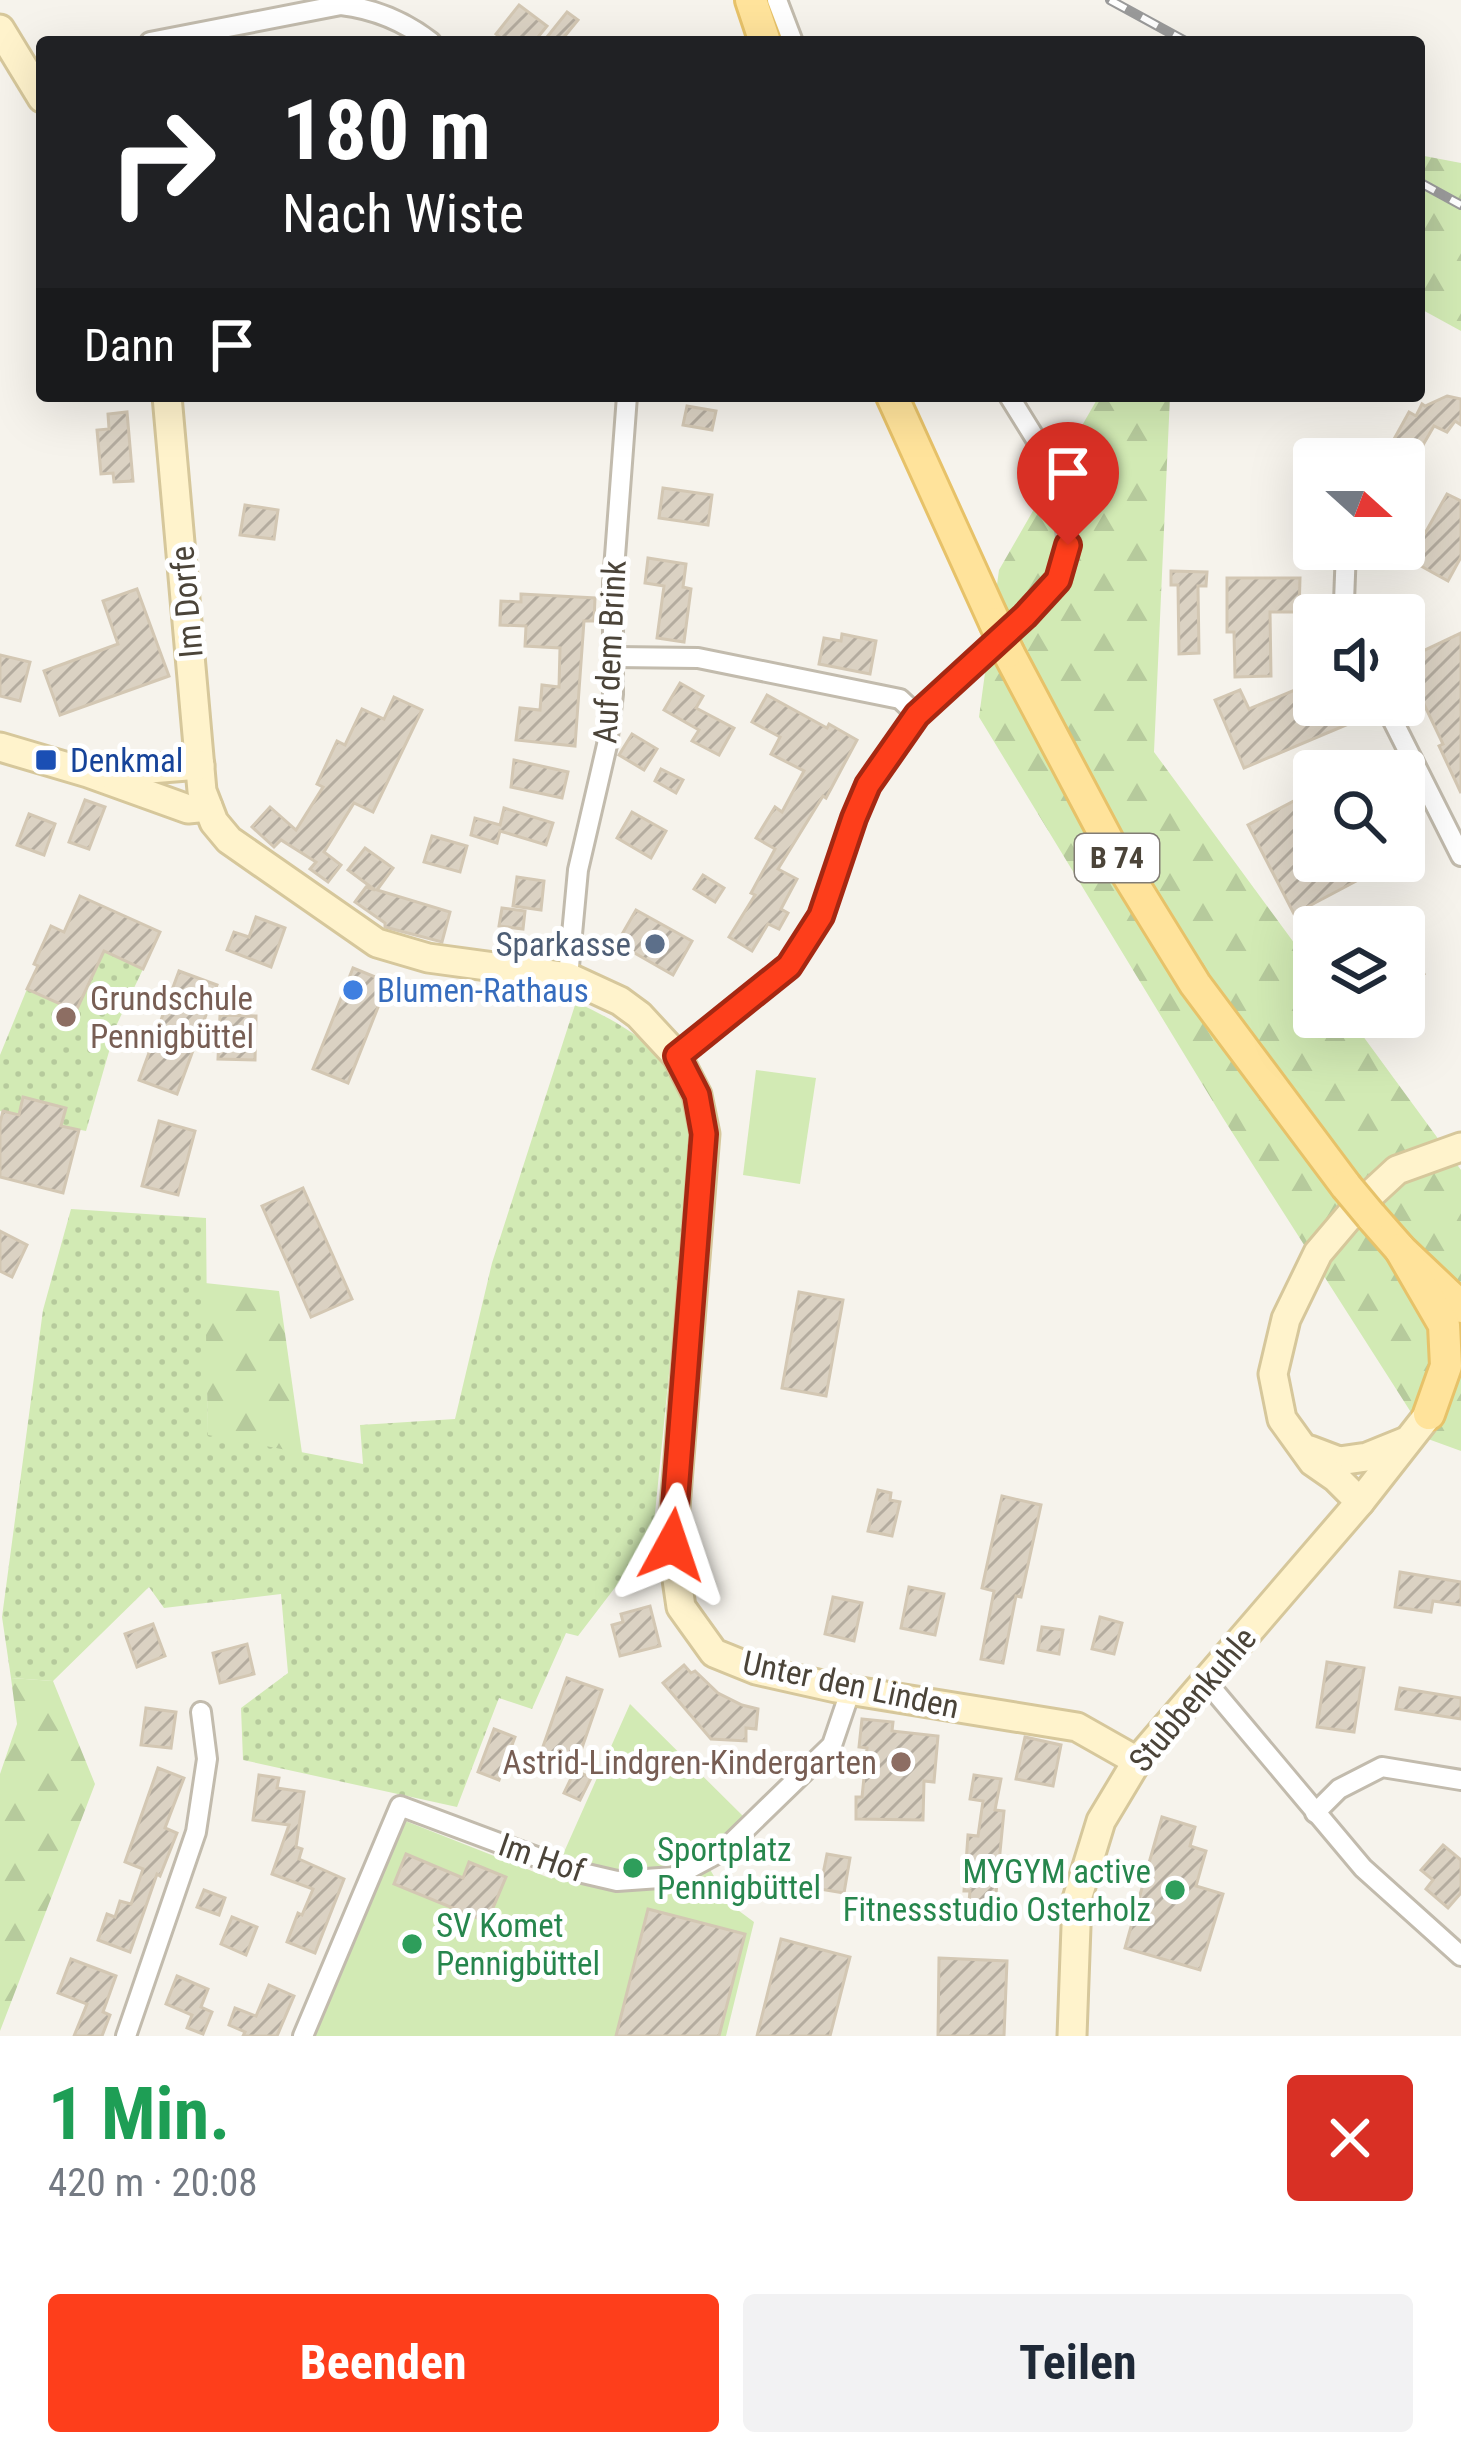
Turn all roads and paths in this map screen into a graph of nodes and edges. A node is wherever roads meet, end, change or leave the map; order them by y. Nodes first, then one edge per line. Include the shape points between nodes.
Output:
1 (751, 0) edge
2 (777, 0) edge
3 (180, 36) edge
4 (424, 36) edge
5 (763, 36) edge
6 (792, 36) edge
7 (16, 54) edge
8 (36, 88) edge
9 (168, 402) edge
10 (627, 402) edge
11 (895, 402) edge
12 (1013, 402) edge
13 (614, 656) junction
14 (917, 715) junction
15 (1396, 726) edge
16 (0, 748) edge
17 (200, 765) junction
18 (88, 773) junction
19 (208, 807) junction
20 (1461, 856) edge
21 (568, 977) junction
22 (677, 1056) junction
23 (1461, 1147) edge
24 (1400, 1249) junction
25 (1461, 1307) edge
26 (1461, 1390) edge
27 (1429, 1414) junction
28 (1408, 1440) junction
29 (1301, 1447) junction
30 (1360, 1502) junction
31 (1205, 1680) junction
32 (851, 1689) junction
33 (201, 1712) dead end
34 (1136, 1761) junction
35 (1461, 1780) edge
36 (1315, 1813) junction
37 (1461, 1956) edge
38 (126, 2036) edge
39 (303, 2036) edge
40 (1072, 2036) edge

1 - 5 main road
2 - 6 street
3 - 4 street via 340,4
7 - 8 street
9 - 17 street, Im Dorfe
10 - 13 street, Auf dem Brink
11 - 24 main road, B 74, bridge via 1008,652 1116,856 1195,984
12 - 14 street via 1061,493 1068,545 1058,580
13 - 14 street via 698,658 900,699
13 - 21 street, Auf dem Brink
14 - 22 street via 868,785 821,916 789,966
15 - 20 street
16 - 18 street
17 - 18 street
17 - 19 street, Im Dorfe
18 - 19 street via 188,809
19 - 21 street, Unter den Linden via 240,850 377,943
21 - 22 street, Unter den Linden via 640,1015
22 - 32 street, Unter den Linden via 697,1095 704,1134 672,1545 681,1607 714,1653
23 - 29 street via 1396,1170 1318,1253 1286,1319 1273,1374 1282,1419
24 - 25 main road, B 74
24 - 27 main road, B 74 via 1444,1325 1446,1366
26 - 27 main road
27 - 28 street, Stubbenkuhle
28 - 29 street via 1339,1461
28 - 30 street, Stubbenkuhle
29 - 30 street
30 - 31 street, Stubbenkuhle
31 - 34 street, Stubbenkuhle
31 - 36 street
32 - 34 street, Unter den Linden via 1077,1726
32 - 39 street, Im Hof via 832,1745 724,1850 674,1876 617,1881 574,1871 400,1805
33 - 38 street via 207,1759 196,1832
34 - 40 street, Stubbenkuhle via 1101,1821 1077,1899
35 - 36 street via 1382,1767
36 - 37 street

